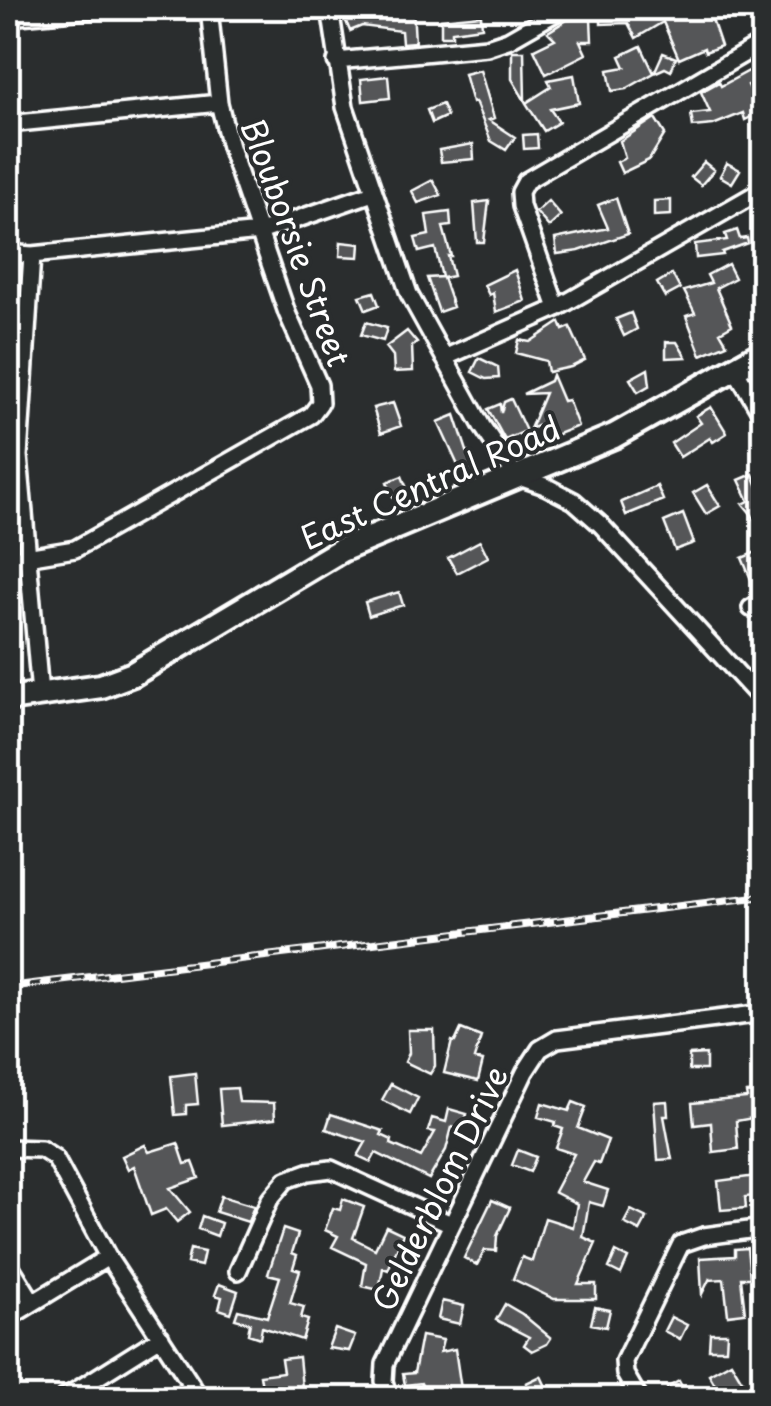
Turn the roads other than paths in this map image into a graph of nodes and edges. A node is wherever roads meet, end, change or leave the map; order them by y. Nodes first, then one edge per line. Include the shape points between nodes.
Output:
1 (108, 8) edge
2 (209, 8) edge
3 (330, 8) edge
4 (564, 8) edge
5 (8, 17) edge
6 (764, 42) edge
7 (336, 61) junction
8 (219, 104) junction
9 (8, 124) edge
10 (764, 189) edge
11 (373, 193) junction
12 (260, 232) junction
13 (8, 253) edge
14 (32, 255) junction
15 (557, 308) junction
16 (16, 352) edge
17 (764, 352) edge
18 (444, 358) junction
19 (736, 369) junction
20 (764, 418) edge
21 (13, 456) edge
22 (516, 476) junction
23 (29, 558) junction
24 (8, 560) edge
25 (40, 694) junction
26 (8, 699) edge
27 (764, 702) edge
28 (764, 1013) edge
29 (8, 1148) edge
30 (451, 1224) junction
31 (764, 1228) edge
32 (108, 1257) junction
33 (8, 1262) edge
34 (238, 1270) dead end
35 (32, 1302) junction
36 (8, 1318) edge
37 (161, 1337) junction
38 (64, 1398) edge
39 (200, 1398) edge
40 (389, 1398) edge
41 (639, 1398) edge

1 - 5 street
2 - 8 street, Blouborsie Street
3 - 7 street
4 - 7 street via 487,47
6 - 15 street via 526,181 520,206
7 - 11 street
8 - 9 street
8 - 12 street, Blouborsie Street
10 - 15 street
11 - 12 street
11 - 18 street via 409,294
12 - 14 street
12 - 23 street, Blouborsie Street via 319,386 317,409 75,549
13 - 14 street
14 - 16 street
15 - 18 street
16 - 21 street
17 - 19 street, East Central Road
18 - 22 street
19 - 20 street
19 - 22 street, East Central Road via 614,436
21 - 23 street
22 - 25 street, East Central Road via 340,550 133,674 101,686
22 - 27 street via 574,502 600,525
23 - 24 street
23 - 25 street
25 - 26 street, East Central Road
28 - 30 street, Gelderblom Drive via 546,1044 525,1072
29 - 32 street via 41,1148 55,1158
30 - 34 street via 331,1169 308,1172 286,1180 270,1198
30 - 40 street, Gelderblom Drive via 385,1364
31 - 41 street via 694,1238 676,1249 624,1360
32 - 35 street
32 - 37 street
33 - 35 street
35 - 36 street
37 - 38 street
37 - 39 street

